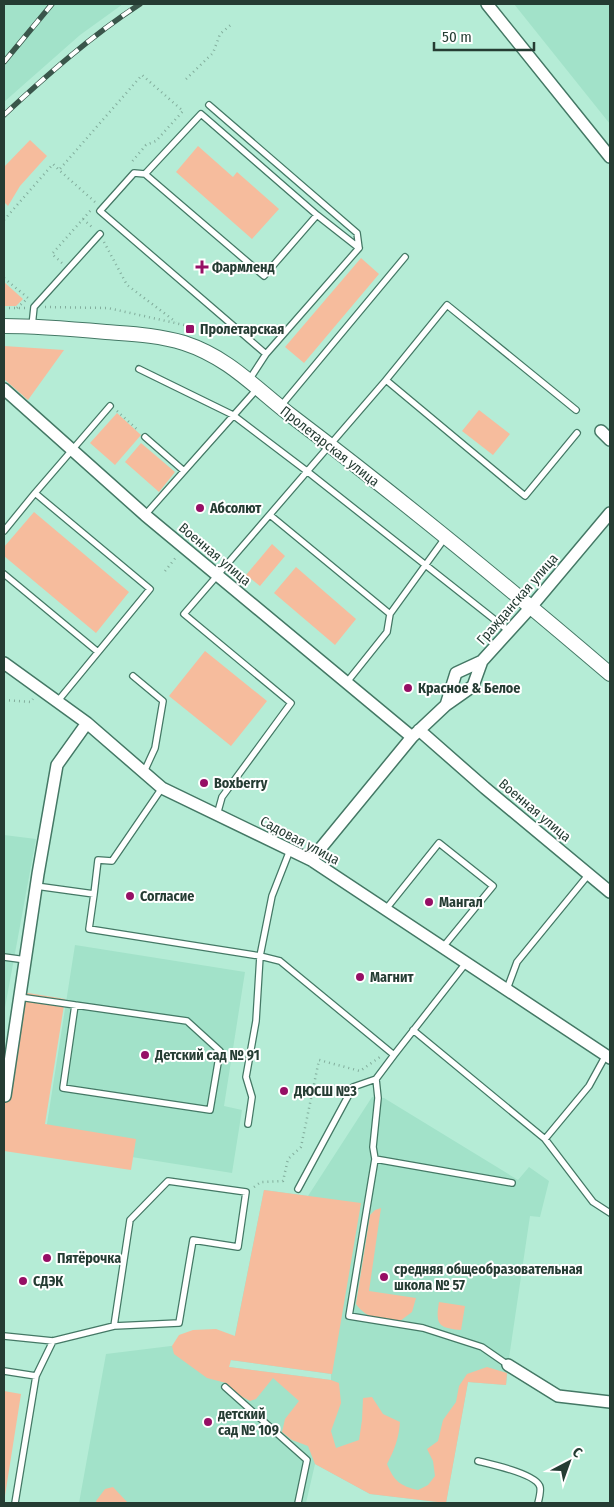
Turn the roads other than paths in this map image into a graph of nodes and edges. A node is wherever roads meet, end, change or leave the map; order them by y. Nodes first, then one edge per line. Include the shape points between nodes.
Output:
1 (487, 4) edge
2 (210, 105) dead end
3 (610, 157) edge
4 (145, 174) junction
5 (317, 215) junction
6 (100, 234) road end
7 (359, 248) junction
8 (404, 257) dead end
9 (4, 326) edge
10 (32, 326) junction
11 (266, 354) junction
12 (139, 369) dead end
13 (386, 380) junction
14 (254, 384) junction
15 (4, 389) edge
16 (110, 406) road end
17 (280, 407) junction
18 (576, 410) dead end
19 (233, 415) junction
20 (601, 431) dead end
21 (577, 433) dead end
22 (145, 437) road end
23 (610, 440) edge
24 (330, 446) junction
25 (72, 450) junction
26 (184, 471) junction
27 (308, 472) junction
28 (35, 493) junction
29 (610, 513) edge
30 (145, 515) junction
31 (270, 515) junction
32 (4, 531) edge
33 (446, 538) junction
34 (426, 566) junction
35 (4, 574) edge
36 (217, 575) junction
37 (531, 607) junction
38 (390, 614) junction
39 (510, 630) junction
40 (98, 652) junction
41 (482, 661) junction
42 (4, 663) edge
43 (610, 674) edge
44 (133, 676) dead end
45 (347, 682) junction
46 (56, 702) junction
47 (446, 705) junction
48 (87, 724) junction
49 (416, 734) junction
50 (144, 772) junction
51 (162, 788) junction
52 (217, 815) junction
53 (290, 850) junction
54 (311, 860) junction
55 (589, 874) junction
56 (36, 886) junction
57 (610, 892) edge
58 (94, 894) junction
59 (386, 909) junction
60 (443, 947) junction
61 (260, 956) junction
62 (4, 957) edge
63 (26, 960) junction
64 (466, 962) junction
65 (507, 989) junction
66 (19, 997) junction
67 (75, 1005) junction
68 (413, 1030) junction
69 (391, 1053) junction
70 (608, 1056) edge
71 (376, 1079) junction
72 (4, 1096) edge
73 (248, 1124) dead end
74 (545, 1139) junction
75 (375, 1159) junction
76 (512, 1183) dead end
77 (298, 1189) dead end
78 (610, 1213) edge
79 (114, 1326) junction
80 (4, 1336) edge
81 (53, 1341) junction
82 (508, 1365) joint
83 (4, 1371) edge
84 (36, 1376) junction
85 (225, 1387) dead end
86 (610, 1402) edge
87 (478, 1461) dead end
88 (15, 1503) edge
89 (298, 1503) edge
90 (538, 1503) edge

1 - 3 street
2 - 7 lane via 357,233
4 - 5 lane via 201,114
4 - 5 lane via 264,276
4 - 11 lane via 134,173 100,211
5 - 7 lane
6 - 10 lane via 34,308
7 - 11 lane
8 - 17 lane
9 - 10 street, Пролетарская улица
10 - 14 street, Пролетарская улица via 156,336 184,343 207,352
11 - 14 lane
12 - 19 lane
13 - 18 lane via 448,304
13 - 21 lane via 525,496
13 - 24 lane
14 - 17 street, Пролетарская улица
14 - 19 lane
15 - 25 street, Военная улица
16 - 25 lane
17 - 24 street, Пролетарская улица
19 - 26 lane
19 - 27 lane
20 - 23 street
22 - 26 lane
24 - 27 lane
24 - 33 street, Пролетарская улица
25 - 28 lane
25 - 30 street, Военная улица
26 - 30 lane
27 - 31 lane
27 - 34 lane
28 - 32 lane
28 - 40 lane via 150,589
29 - 37 street, Гражданская улица
30 - 36 street, Военная улица
31 - 36 lane
31 - 38 lane
33 - 34 lane
33 - 37 street, Пролетарская улица
34 - 38 lane
34 - 39 lane
35 - 40 lane
36 - 45 street, Военная улица
36 - 52 lane via 184,614 291,703 222,797
37 - 39 street, Гражданская улица
37 - 43 street, Пролетарская улица
38 - 45 lane via 387,632
39 - 41 street, Гражданская улица
40 - 46 lane
41 - 47 street, Гражданская улица via 473,686
41 - 47 street via 456,673
42 - 46 street, Садовая улица
44 - 50 lane via 163,701 155,748
45 - 49 street, Военная улица
46 - 48 street, Садовая улица
47 - 49 street, Гражданская улица
48 - 50 street, Садовая улица
48 - 56 street via 57,765
49 - 54 street, Гражданская улица
49 - 55 street, Военная улица
50 - 51 street, Садовая улица
51 - 52 street, Садовая улица
51 - 58 lane via 112,861 98,860
52 - 53 street, Садовая улица
53 - 54 street, Садовая улица
53 - 61 lane via 272,896
54 - 59 street, Садовая улица
55 - 57 street, Военная улица
55 - 65 lane via 517,962
56 - 58 lane
56 - 63 street
58 - 61 lane via 88,929
59 - 60 street, Садовая улица
59 - 60 lane via 439,843 493,886
60 - 64 street, Садовая улица
61 - 69 lane via 280,961
61 - 73 lane via 256,1021 246,1077 252,1097
62 - 63 lane
63 - 66 street
64 - 65 street, Садовая улица
64 - 68 lane
65 - 70 street, Садовая улица
66 - 67 lane
66 - 72 street
67 - 67 lane via 187,1020 220,1051 210,1110 63,1088
68 - 69 lane
68 - 74 lane
69 - 71 lane
70 - 74 lane via 589,1086
71 - 75 lane
71 - 77 lane via 354,1087
74 - 78 lane via 593,1202
75 - 76 lane
75 - 82 lane via 349,1316 423,1328 482,1347
79 - 79 lane via 179,1323 193,1240 238,1247 246,1192 168,1181 130,1220
79 - 81 lane
80 - 81 lane
81 - 84 lane
82 - 86 street via 558,1396
83 - 84 lane
84 - 88 lane
85 - 89 lane via 307,1460
87 - 90 lane via 504,1466 536,1480 540,1487

